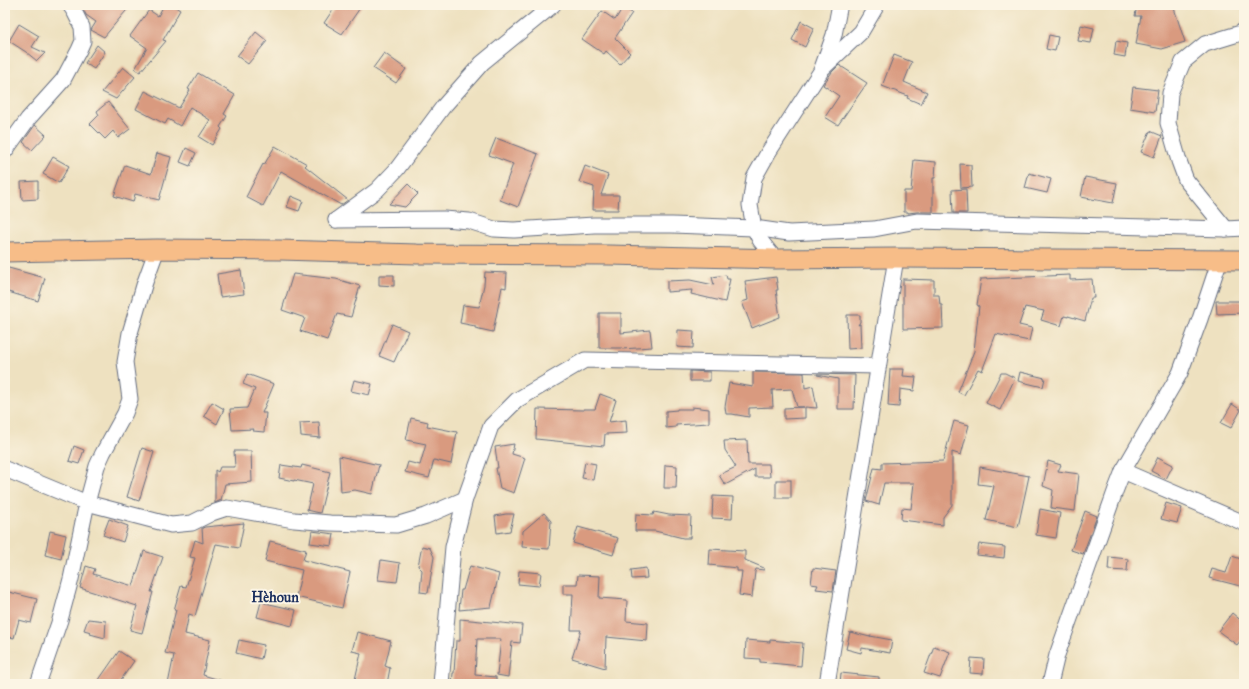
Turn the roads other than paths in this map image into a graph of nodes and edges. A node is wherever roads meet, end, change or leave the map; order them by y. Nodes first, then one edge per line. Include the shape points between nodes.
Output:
1 (70, 5) edge
2 (553, 5) edge
3 (839, 5) edge
4 (877, 5) edge
5 (1244, 30) edge
6 (821, 71) junction
7 (5, 151) edge
8 (754, 228) junction
9 (1244, 228) edge
10 (1226, 229) junction
11 (157, 249) junction
12 (5, 252) edge
13 (896, 258) junction
14 (775, 259) junction
15 (1220, 259) junction
16 (1244, 260) edge
17 (878, 366) junction
18 (5, 469) edge
19 (1123, 471) junction
20 (465, 499) junction
21 (87, 503) junction
22 (1244, 523) edge
23 (38, 684) edge
24 (441, 684) edge
25 (827, 684) edge
26 (1050, 684) edge

1 - 7 street via 82,27 83,40 79,50 63,80 28,119
2 - 8 street via 482,63 443,107 397,170 377,190 336,220 469,221 514,230 594,225
3 - 6 street via 834,35
4 - 6 street via 861,32
5 - 10 street via 1205,44 1183,62 1170,93 1168,123 1186,180
6 - 8 street via 754,178 750,205
8 - 10 street via 789,233 874,229 916,221
8 - 14 street
9 - 10 street
11 - 12 main road
11 - 14 main road
11 - 21 street via 130,333 125,362 130,399 97,466
13 - 14 main road
13 - 15 main road
13 - 17 street
15 - 16 main road
15 - 19 street via 1180,373
17 - 20 street via 585,360 517,400 491,426
17 - 25 street
18 - 21 street
19 - 22 street
19 - 26 street via 1057,655
20 - 21 street via 426,516 396,525 294,520 228,508 192,523 171,525
20 - 24 street via 453,547
21 - 23 street via 60,620

